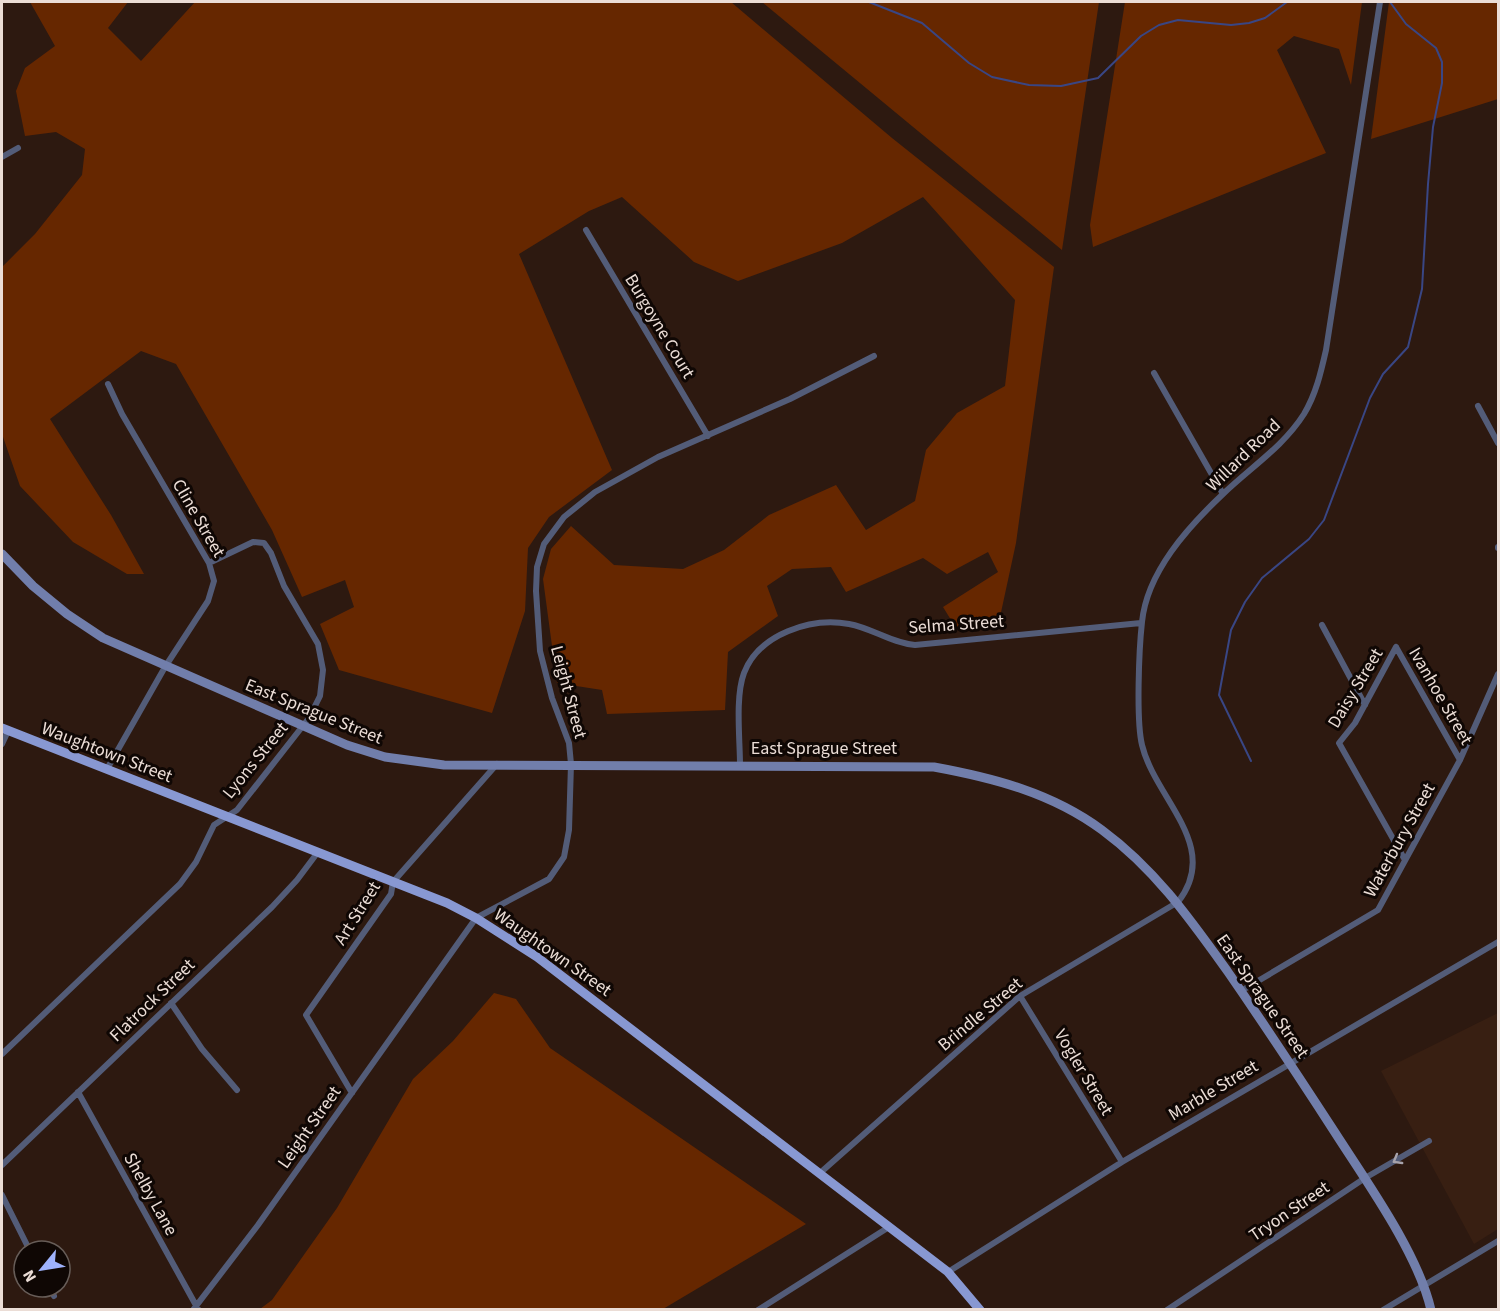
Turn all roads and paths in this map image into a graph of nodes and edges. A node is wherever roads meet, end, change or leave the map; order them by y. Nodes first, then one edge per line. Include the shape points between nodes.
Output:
1 (1380, 2) edge
2 (18, 148) dead end
3 (2, 158) edge
4 (586, 230) dead end
5 (874, 356) dead end
6 (1154, 373) dead end
7 (108, 384) dead end
8 (1478, 406) dead end
9 (708, 436) junction
10 (1498, 444) edge
11 (1223, 494) junction
12 (2, 554) edge
13 (209, 563) junction
14 (1142, 623) junction
15 (1322, 625) dead end
16 (1396, 647) joint
17 (165, 667) junction
18 (1498, 674) edge
19 (1365, 705) junction
20 (302, 727) junction
21 (5, 729) edge
22 (2, 744) edge
23 (1460, 760) junction
24 (498, 764) junction
25 (571, 764) junction
26 (740, 765) junction
27 (107, 769) junction
28 (227, 816) junction
29 (318, 852) junction
30 (1405, 860) junction
31 (393, 882) junction
32 (1178, 902) junction
33 (476, 918) junction
34 (1498, 942) edge
35 (1241, 991) junction
36 (1020, 996) junction
37 (171, 1003) junction
38 (2, 1054) edge
39 (1289, 1062) junction
40 (237, 1090) dead end
41 (78, 1092) junction
42 (352, 1093) junction
43 (1429, 1141) dead end
44 (1122, 1162) junction
45 (2, 1165) edge
46 (820, 1173) junction
47 (1365, 1179) junction
48 (2, 1195) edge
49 (889, 1227) junction
50 (24, 1239) edge
51 (1498, 1241) edge
52 (948, 1272) junction
53 (1425, 1285) junction
54 (196, 1308) edge
55 (758, 1310) edge
56 (980, 1310) edge
57 (1167, 1310) edge
58 (1383, 1310) edge
59 (1431, 1310) edge

1 - 11 street, Willard Road via 1326,350 1315,391 1280,445
2 - 3 street
4 - 9 street, Burgoyne Court
5 - 9 street, Leight Street
6 - 11 street
7 - 13 street, Cline Street
8 - 10 street
9 - 25 street, Leight Street via 658,457 595,492 564,517 544,544 537,567 540,651 569,743
11 - 14 street, Willard Road via 1161,568 1146,600
12 - 17 street, East Sprague Street via 33,586 87,628
13 - 17 street, Cline Street via 213,589
13 - 20 street, Lyons Street via 253,542 264,543 271,553 284,586 314,634 321,653 320,696
14 - 26 street, Selma Street via 915,645 844,623 820,622 799,627 761,648 743,675
14 - 32 street, Willard Road via 1141,742 1183,825 1192,852 1193,876
15 - 19 street
16 - 19 street, Daisy Street
16 - 23 street, Ivanhoe Street
17 - 20 street, East Sprague Street
17 - 27 street, Cline Street
18 - 23 street, Waterbury Street
19 - 30 street, Daisy Street via 1339,743
20 - 24 street, East Sprague Street via 385,757 444,765
20 - 28 street, Lyons Street via 237,810
21 - 22 street
21 - 27 main road, Waughtown Street
23 - 30 street, Waterbury Street
24 - 25 street, East Sprague Street
24 - 31 street, Art Street
25 - 26 street, East Sprague Street
25 - 33 street, Leight Street via 564,857 549,879
26 - 32 street, East Sprague Street via 934,767 1012,784 1050,800 1101,830 1153,873
27 - 28 main road, Waughtown Street
28 - 29 main road, Waughtown Street
28 - 38 street, Lyons Street via 214,825 180,884
29 - 31 main road, Waughtown Street
29 - 37 street, Flatrock Street via 272,907
30 - 35 street, Waterbury Street via 1378,910
31 - 33 main road, Waughtown Street
31 - 42 street, Art Street via 391,894 306,1015
32 - 35 street, East Sprague Street
32 - 36 street, Brindle Street
33 - 42 street, Leight Street
33 - 46 main road, Waughtown Street via 537,957
34 - 39 street, Marble Street
35 - 39 street, East Sprague Street
36 - 44 street, Vogler Street
36 - 46 street, Brindle Street
37 - 40 street via 202,1049
37 - 41 street, Flatrock Street
39 - 44 street, Marble Street
39 - 47 street, East Sprague Street
41 - 45 street, Flatrock Street
41 - 54 street, Shelby Lane
42 - 54 street, Leight Street
43 -> 47 street, Tryon Street
44 - 52 street, Marble Street
46 - 49 main road, Waughtown Street
47 - 53 street, East Sprague Street
47 - 57 street, Tryon Street
48 - 50 street
49 - 52 main road, Waughtown Street
49 - 55 street
51 - 53 street
52 - 56 main road, Waughtown Street
53 - 58 street
53 - 59 street, East Sprague Street

